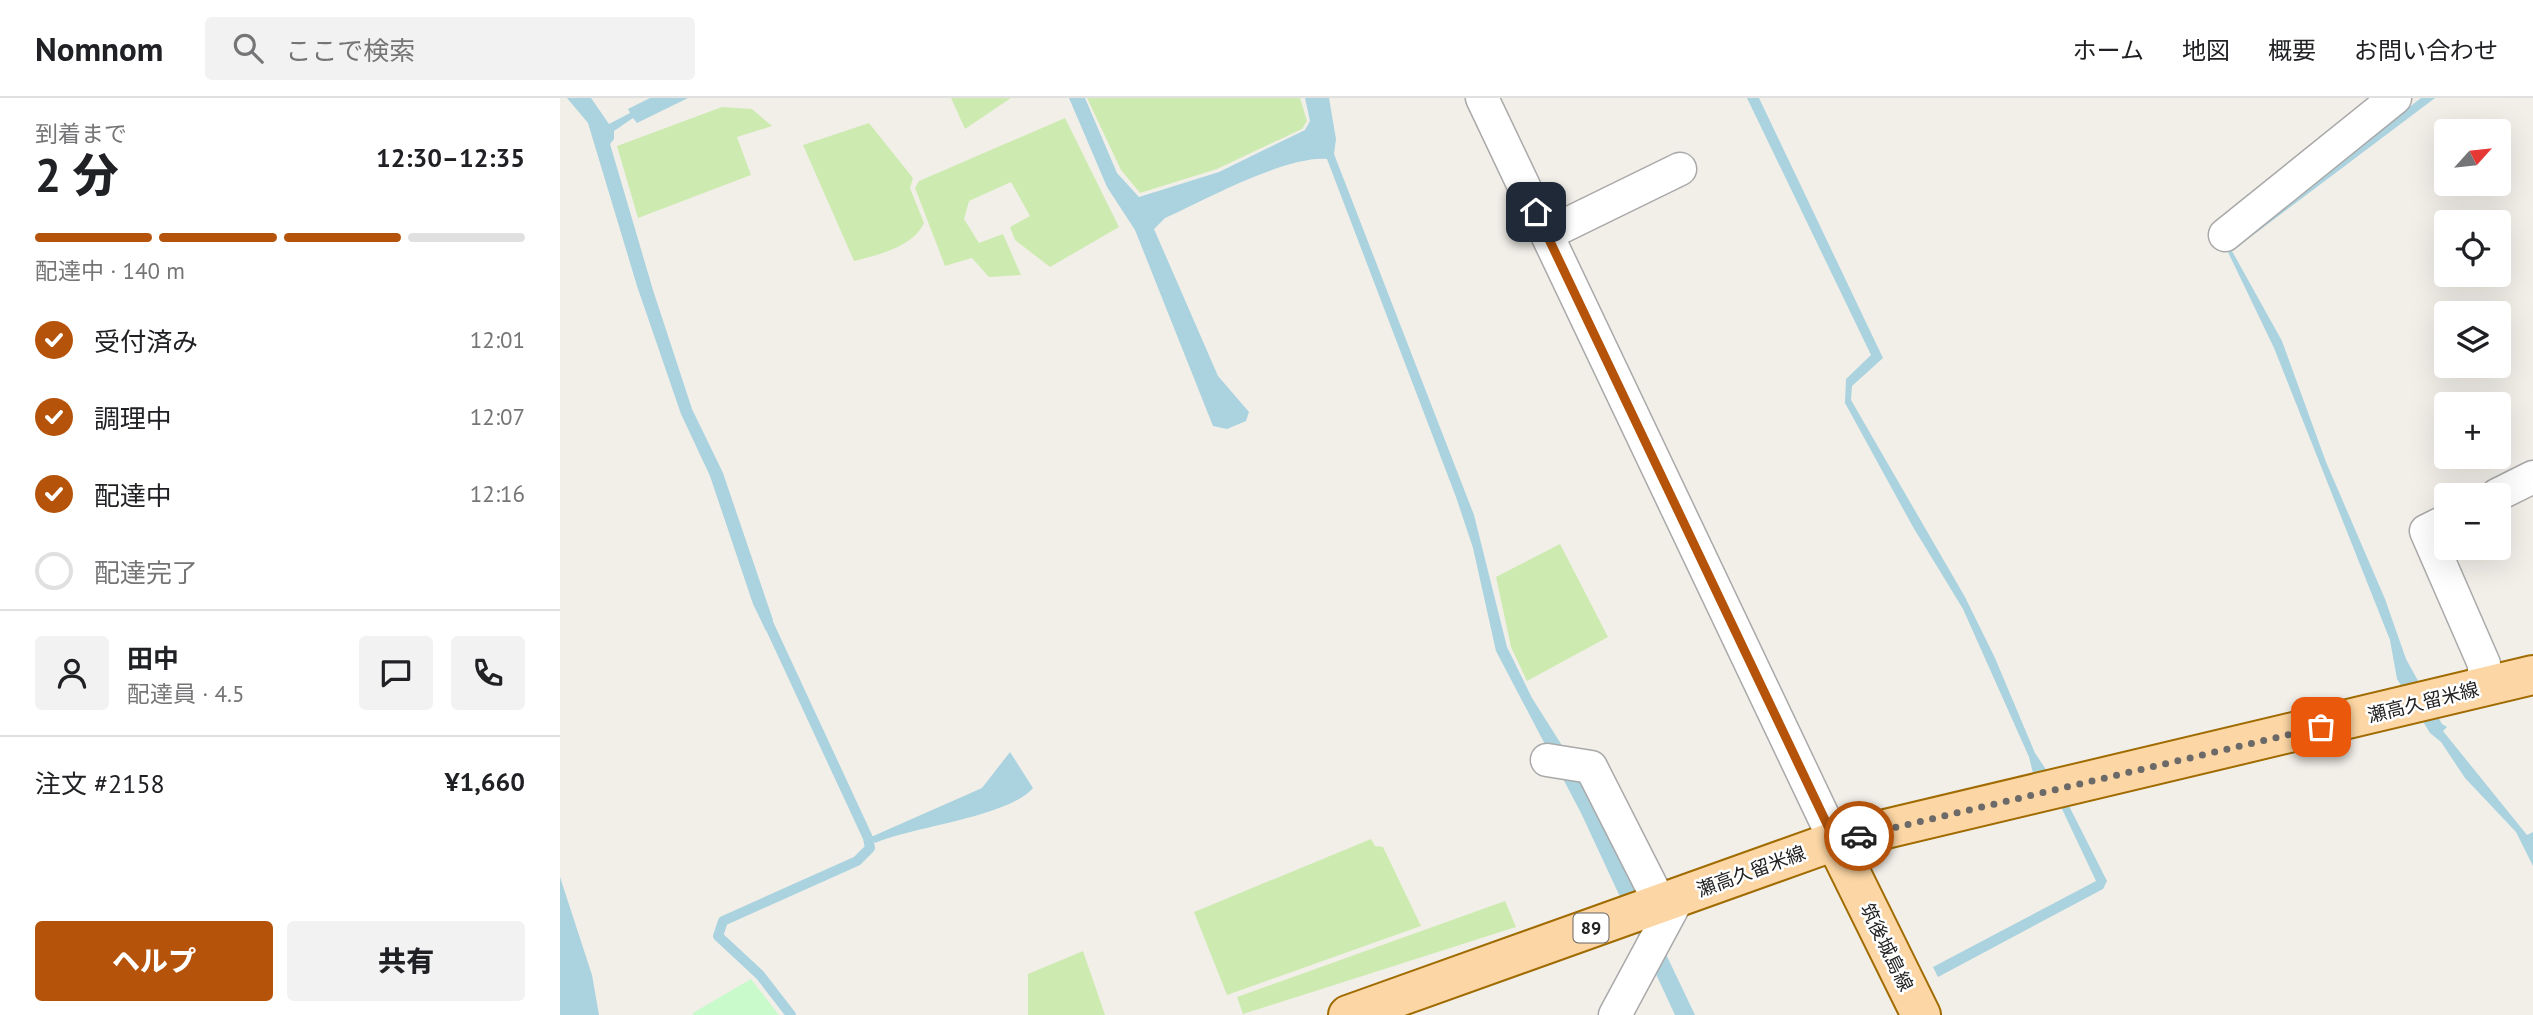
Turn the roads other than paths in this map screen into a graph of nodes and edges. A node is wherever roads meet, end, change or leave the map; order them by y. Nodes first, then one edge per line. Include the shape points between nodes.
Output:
1 (1482, 98) edge
2 (2376, 104) edge
3 (1680, 169) dead end
4 (1547, 234) junction
5 (2225, 235) dead end
6 (2533, 477) edge
7 (2511, 488) edge
8 (2434, 527) edge
9 (2434, 549) edge
10 (2439, 560) edge
11 (2533, 675) edge
12 (2484, 687) junction
13 (1547, 760) dead end
14 (1835, 841) junction
15 (1669, 900) junction
16 (1348, 1015) edge
17 (1615, 1015) edge
18 (1921, 1015) edge

1 - 4 street
2 - 5 street
3 - 4 street
4 - 14 street
6 - 7 street
8 - 9 street via 2426,531
10 - 12 street via 2484,664
11 - 12 main road, 瀬高久留米線 / 89
12 - 14 main road, 瀬高久留米線 / 89
13 - 15 street via 1591,767
14 - 15 main road, 瀬高久留米線 / 89
14 - 18 main road, 筑後城島線
15 - 16 main road, 瀬高久留米線 / 89
15 - 17 street

